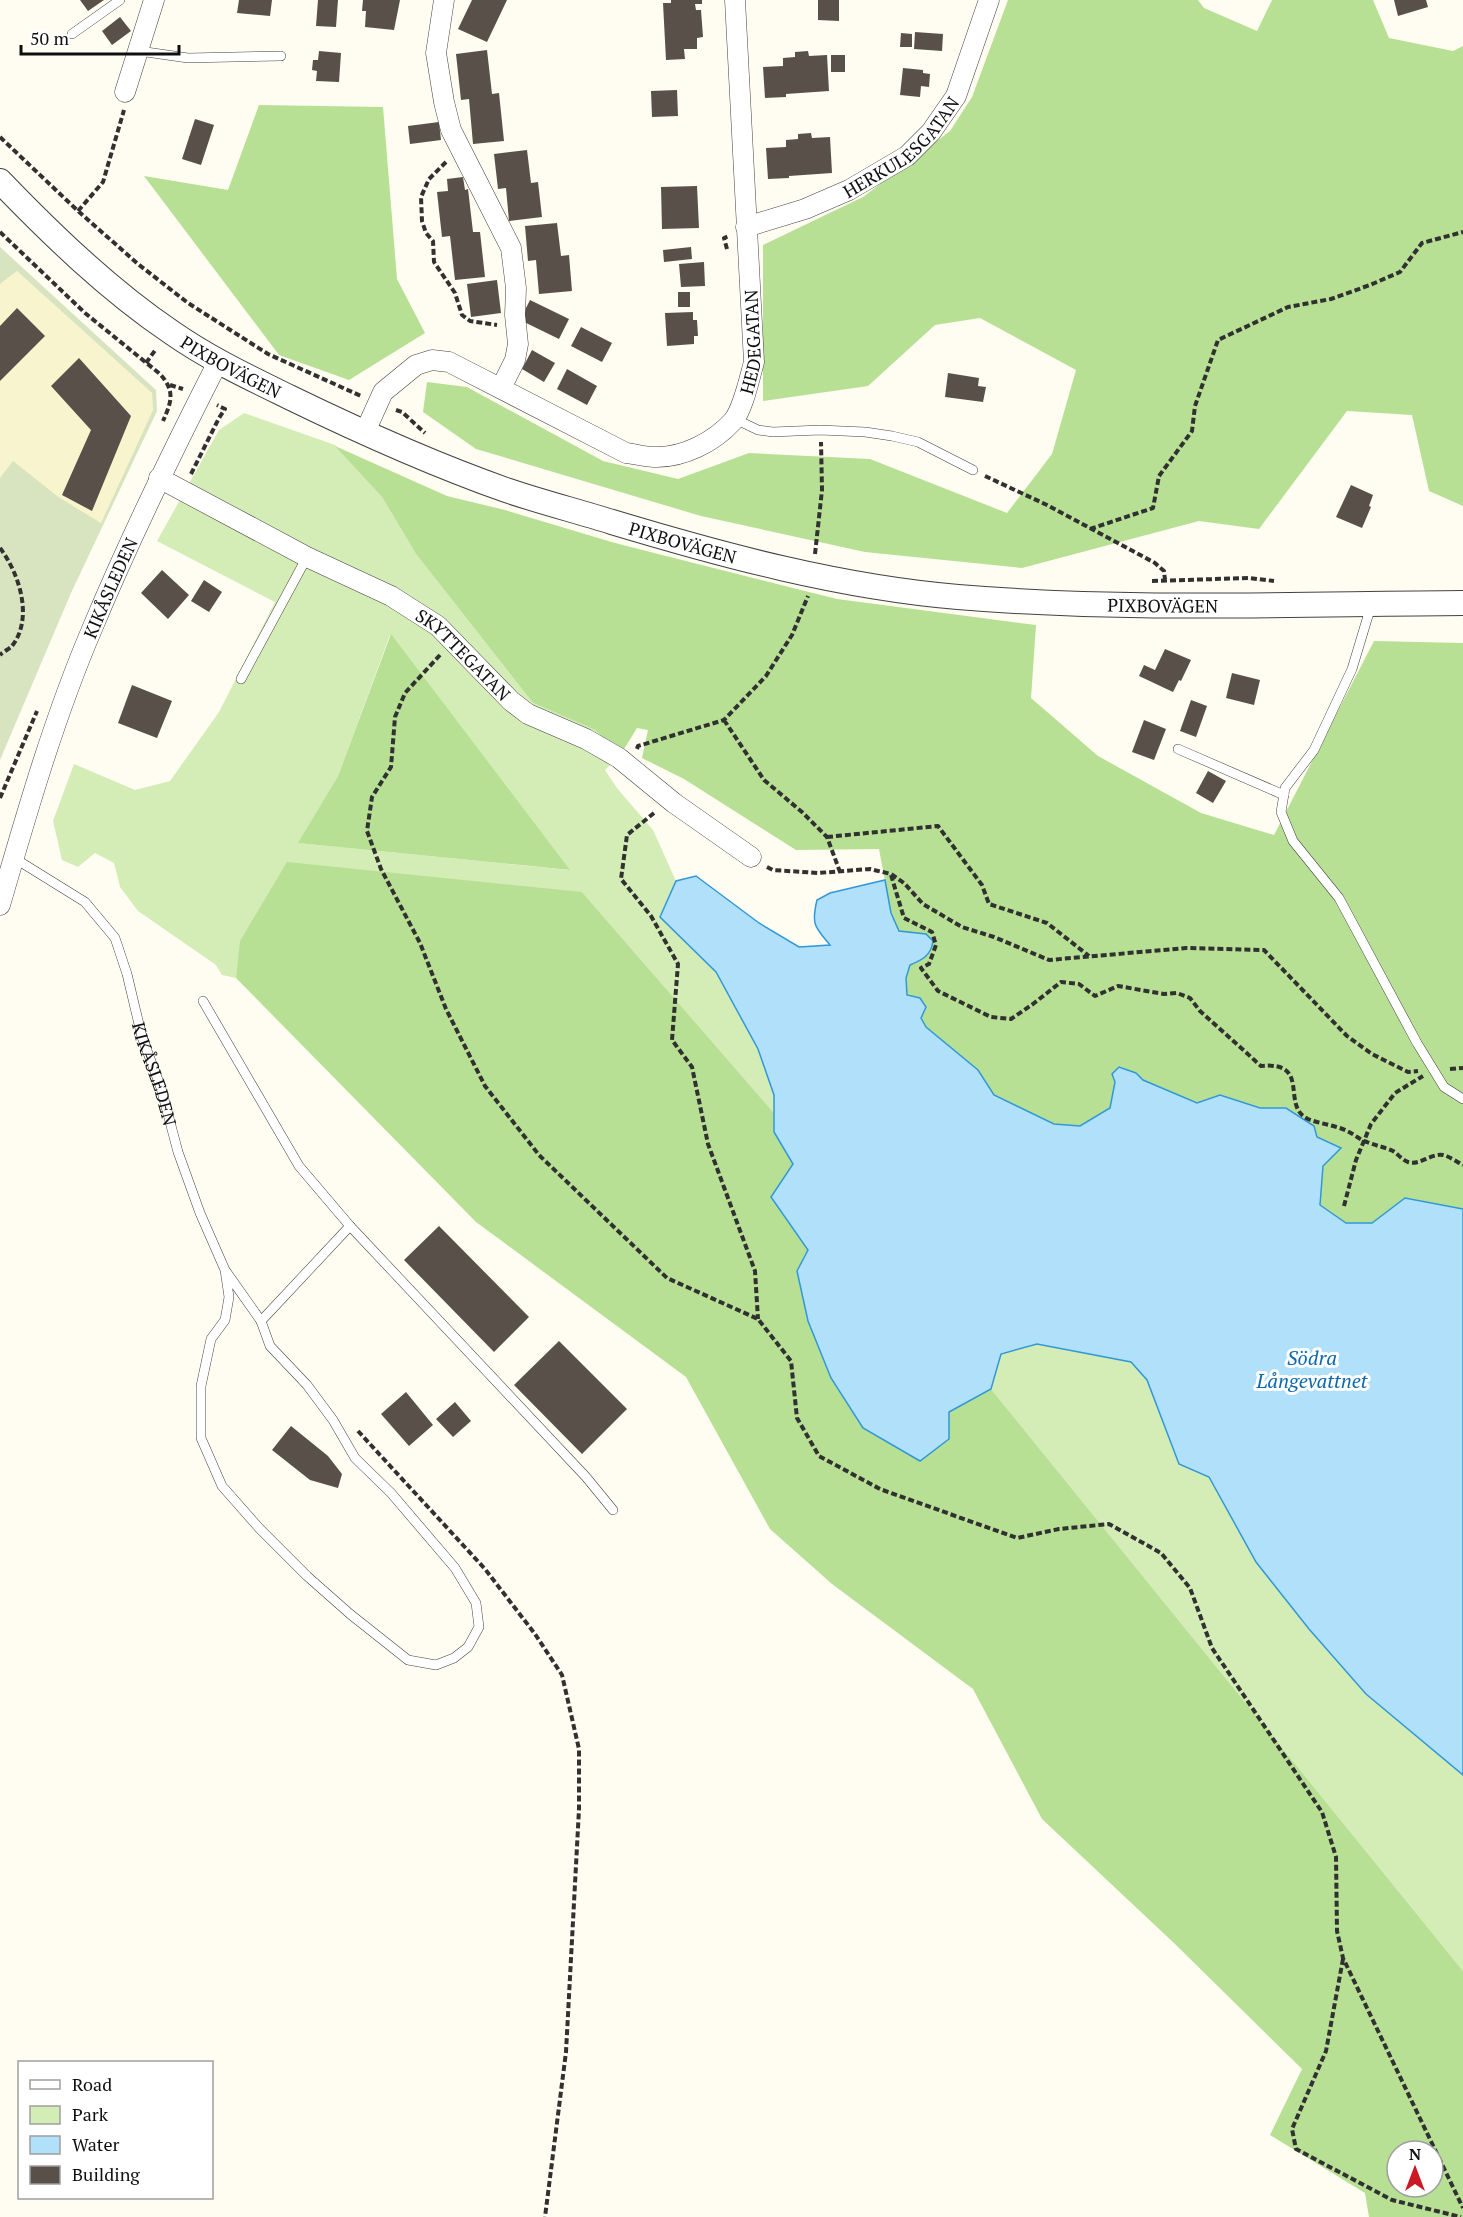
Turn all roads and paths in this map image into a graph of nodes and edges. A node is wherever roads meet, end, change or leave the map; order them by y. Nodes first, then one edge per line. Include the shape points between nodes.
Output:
1 (120, 0) edge
2 (154, 0) edge
3 (444, 0) edge
4 (735, 0) edge
5 (989, 0) edge
6 (72, 34) dead end
7 (139, 51) junction
8 (280, 56) dead end
9 (125, 92) joint
10 (459, 147) junction
11 (0, 181) edge
12 (78, 211) dead end
13 (746, 227) junction
14 (0, 232) edge
15 (1463, 232) edge
16 (729, 255) dead end
17 (516, 328) junction
18 (218, 362) junction
19 (361, 386) dead end
20 (501, 388) junction
21 (353, 393) dead end
22 (735, 419) junction
23 (159, 430) dead end
24 (820, 430) junction
25 (364, 434) junction
26 (973, 470) joint
27 (159, 478) junction
28 (1090, 529) junction
29 (0, 548) edge
30 (815, 555) dead end
31 (307, 556) junction
32 (1165, 580) dead end
33 (808, 595) dead end
34 (1463, 603) edge
35 (1372, 604) junction
36 (454, 643) junction
37 (0, 655) edge
38 (241, 679) dead end
39 (37, 710) dead end
40 (724, 720) junction
41 (1178, 749) dead end
42 (628, 766) junction
43 (1284, 795) junction
44 (0, 798) edge
45 (674, 802) junction
46 (827, 837) junction
47 (751, 857) joint
48 (14, 858) junction
49 (840, 872) junction
50 (891, 874) junction
51 (0, 905) edge
52 (1089, 956) junction
53 (203, 1001) dead end
54 (1463, 1068) edge
55 (1433, 1070) junction
56 (1463, 1099) edge
57 (1364, 1142) junction
58 (1463, 1165) edge
59 (1344, 1206) dead end
60 (350, 1226) junction
61 (225, 1270) junction
62 (758, 1319) junction
63 (261, 1321) junction
64 (354, 1425) dead end
65 (614, 1510) dead end
66 (1343, 1958) junction
67 (1463, 2208) edge
68 (545, 2217) edge
69 (1461, 2217) edge

1 - 6 lane
2 - 7 street
3 - 10 street via 436,53 446,112
4 - 13 street, HEDEGATAN
5 - 13 street, HERKULESGATAN via 956,96 931,132 907,156 849,190 805,209
7 - 8 lane via 188,58
7 - 9 street
9 - 12 path via 123,115 103,182
10 - 17 street via 511,248
10 - 17 path via 429,179 421,197 422,221 433,241 434,262 455,292 462,315 470,321
11 - 18 street, PIXBOVÄGEN via 40,223 108,283 169,331
13 - 16 path via 724,238
13 - 22 street, HEDEGATAN via 753,362
14 - 23 path via 85,313 170,385 168,410
15 - 28 path via 1422,243 1400,272 1380,281 1331,298 1288,307 1218,340 1195,406 1192,431 1159,476 1153,508
17 - 20 street via 515,360
18 - 25 street, PIXBOVÄGEN
18 - 27 street, KIKÅSLEDEN
19 - 21 path
20 - 22 street, HEDEGATAN via 626,453 654,458 705,444
20 - 25 street, HEDEGATAN via 450,362 432,360 416,365 383,392
22 - 24 lane via 773,432
24 - 26 lane via 865,432 918,442
24 - 30 path via 822,490
25 - 35 street, PIXBOVÄGEN via 505,490 700,548 795,572 888,588 1077,604
26 - 28 path
27 - 31 street, SKYTTEGATAN
27 - 48 street, KIKÅSLEDEN via 91,631
28 - 32 path via 1155,563 1164,571
29 - 37 path via 18,583 22,625 11,646
31 - 36 street, SKYTTEGATAN via 392,596 438,626
31 - 38 lane
33 - 40 path via 792,635 766,676
34 - 35 street, PIXBOVÄGEN
35 - 43 lane via 1347,679 1314,750 1294,774
36 - 42 street, SKYTTEGATAN via 528,714 586,740
36 - 62 path via 405,693 395,717 391,767 372,797 367,831 381,869 420,943 446,1009 485,1086 539,1155 667,1278
39 - 44 path
40 - 42 path via 638,746
40 - 46 path via 764,780
41 - 43 lane
42 - 45 street, SKYTTEGATAN
43 - 55 lane via 1281,812 1293,841 1339,898
45 - 47 street, SKYTTEGATAN
45 - 62 path via 651,814 627,835 621,879 651,916 678,964 672,1040 692,1067 708,1144 755,1271
46 - 49 path
46 - 52 path via 938,826 982,885 989,904 1047,923
47 - 49 path via 773,870
48 - 51 street, KIKÅSLEDEN
48 - 61 lane, KIKÅSLEDEN via 85,902 115,938 178,1152
49 - 50 path via 870,870
50 - 52 path via 923,904 962,927 1049,960
50 - 57 path via 904,918 932,932 936,945 929,964 921,968 938,991 991,1017 1011,1019 1061,982 1078,984 1095,996 1118,986 1177,993 1190,999 1252,1060 1261,1066 1285,1069 1292,1075 1302,1115 1346,1130
52 - 55 path via 1186,948 1264,950 1347,1036 1372,1054 1408,1072
53 - 60 lane via 299,1166
54 - 55 path
55 - 56 lane via 1444,1087
55 - 57 path via 1395,1093 1371,1124
57 - 58 path via 1390,1149 1407,1162 1444,1155
57 - 59 path
60 - 63 lane
60 - 65 lane
61 - 63 lane, KIKÅSLEDEN
61 - 63 lane, KIKÅSLEDEN via 229,1297 225,1320 211,1339 201,1386 201,1438 222,1486 307,1576 408,1660 436,1665 454,1658 468,1647 479,1627 476,1603 455,1568 355,1458 307,1385 270,1346
62 - 66 path via 791,1361 797,1418 819,1456 880,1490 1017,1538 1108,1524 1161,1553 1190,1588 1212,1648 1322,1812 1336,1857 1337,1931
64 - 68 path via 485,1569 536,1634 562,1675 579,1749 579,1809 566,2052
66 - 67 path
66 - 69 path via 1326,2050 1292,2129 1296,2149 1392,2200

